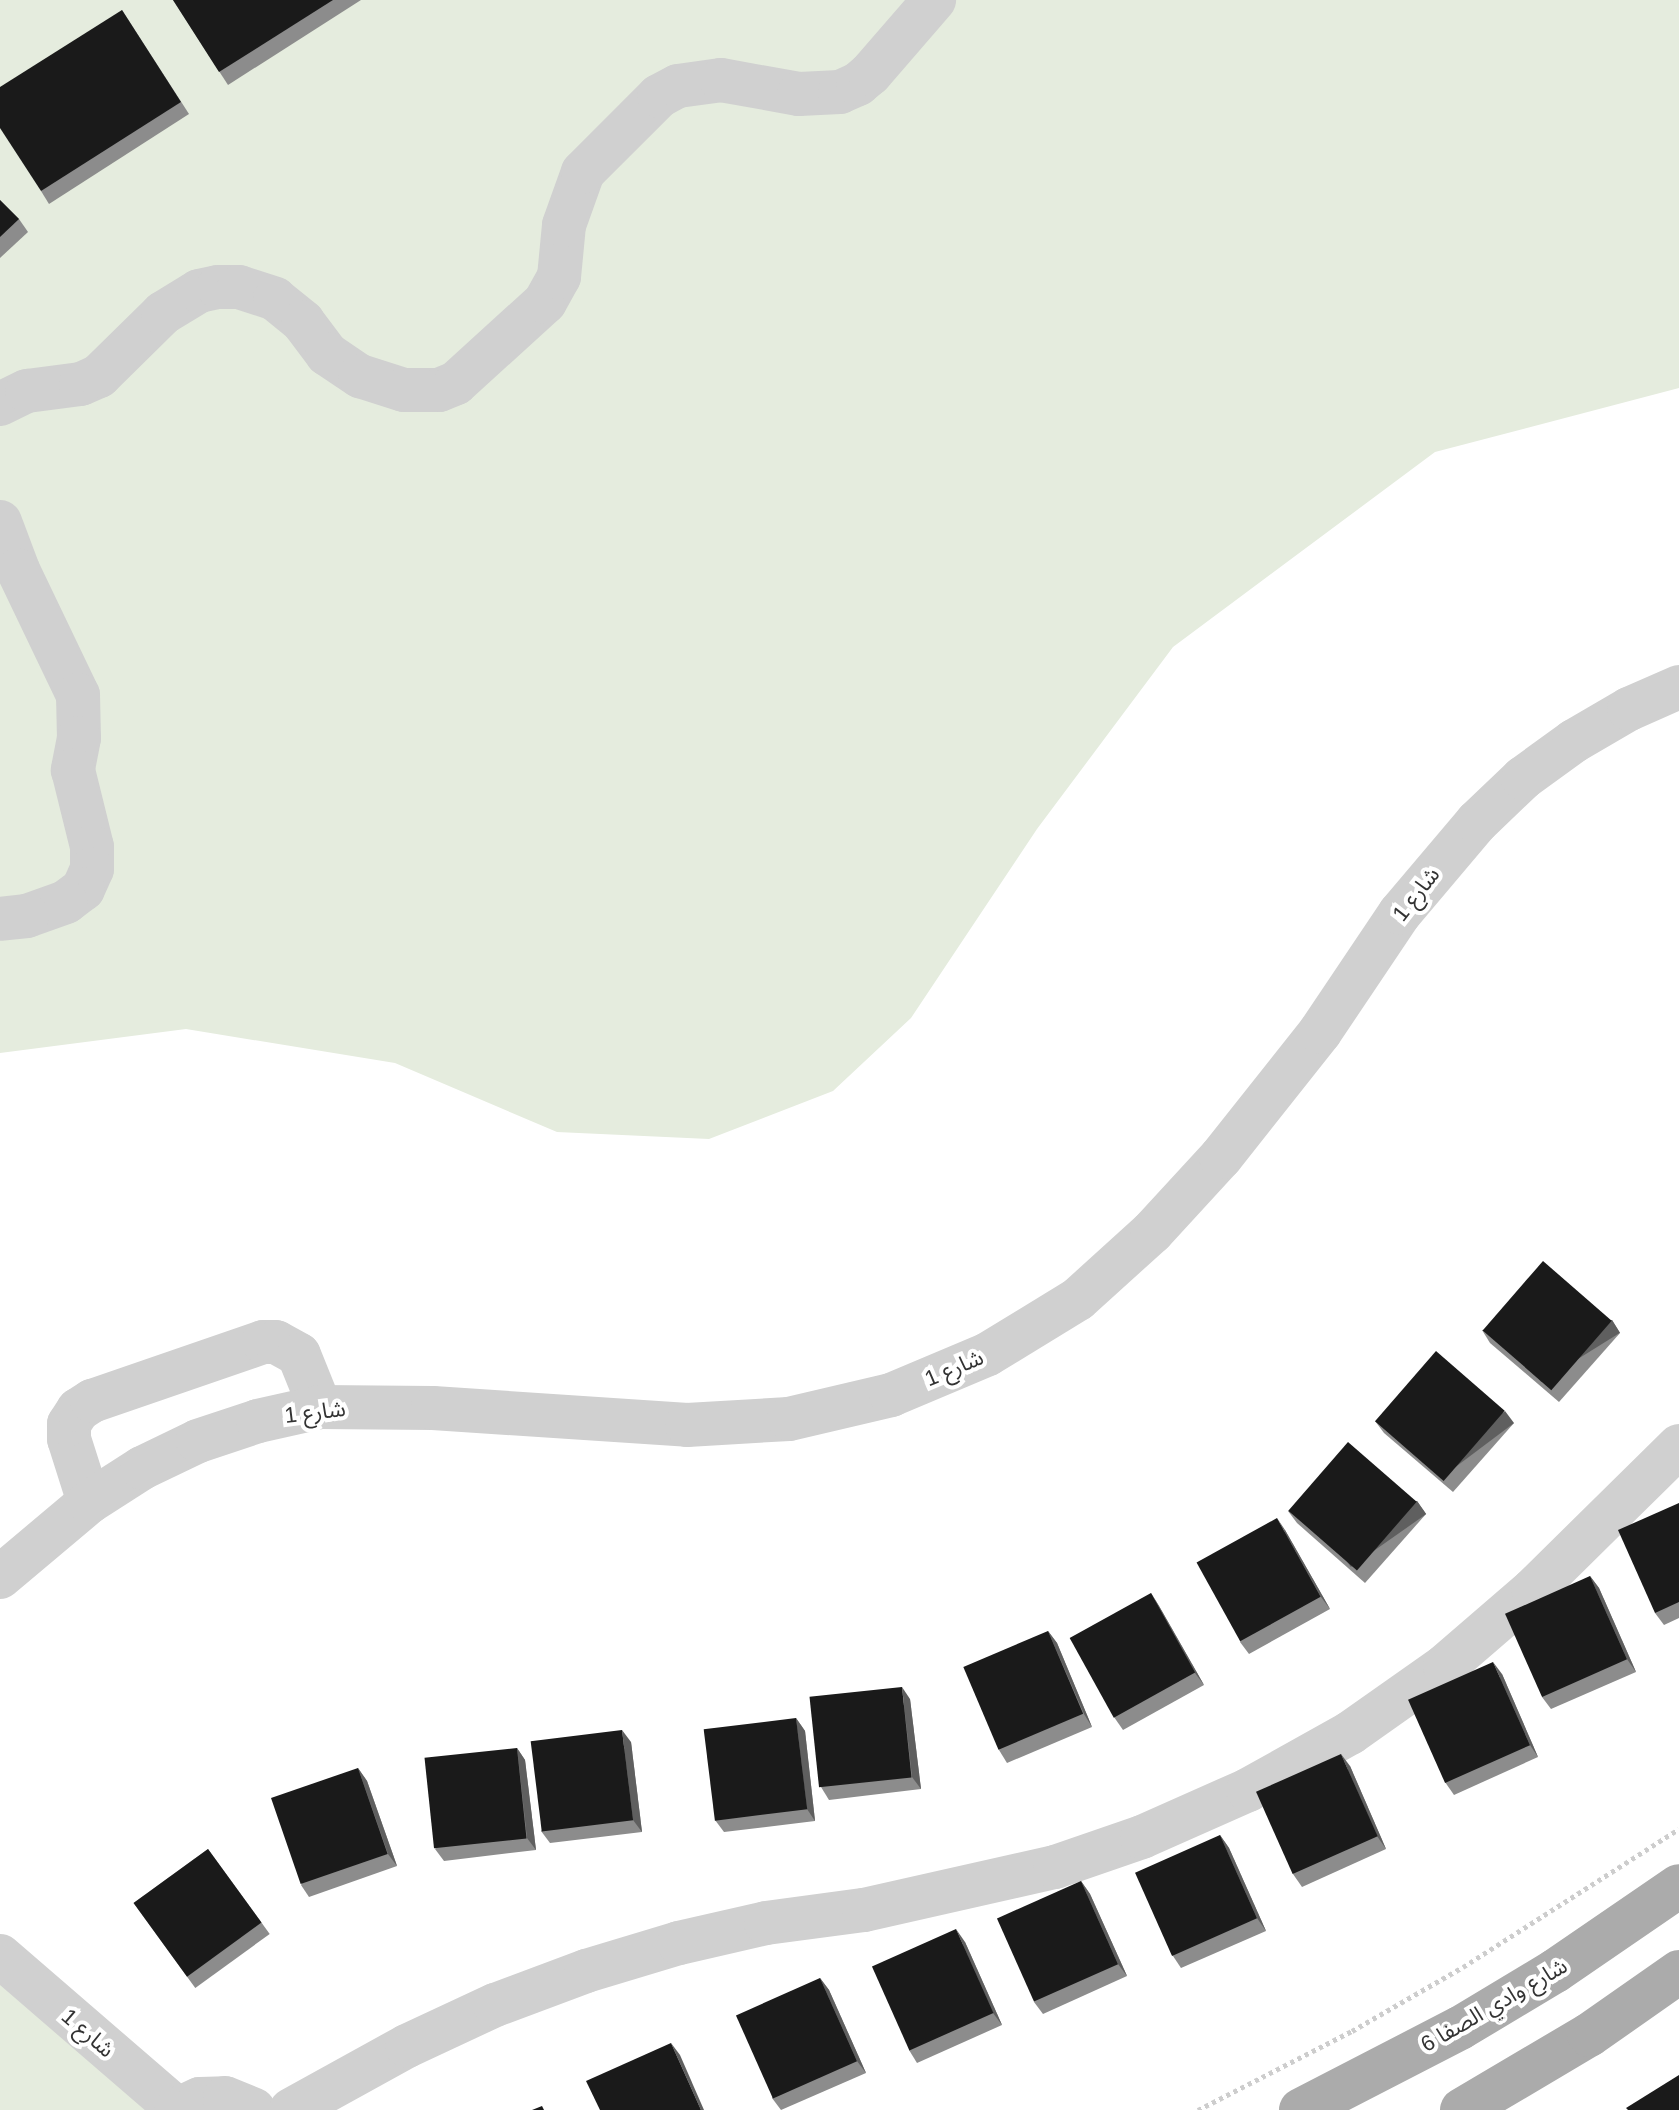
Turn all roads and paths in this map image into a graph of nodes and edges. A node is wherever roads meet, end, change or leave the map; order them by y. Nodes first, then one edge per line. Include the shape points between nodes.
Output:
1 (934, 0) edge
2 (0, 404) edge
3 (0, 522) edge
4 (1679, 687) edge
5 (0, 919) edge
6 (320, 1407) junction
7 (1679, 1446) edge
8 (89, 1502) junction
9 (0, 1577) edge
10 (1679, 1829) edge
11 (1679, 1886) edge
12 (0, 1956) edge
13 (1679, 1972) edge
14 (176, 2110) edge
15 (254, 2110) edge
16 (291, 2110) edge
17 (1198, 2110) edge
18 (1301, 2110) edge
19 (1462, 2110) edge

1 - 2 street via 870,74 840,92 799,94 721,80 678,86 659,96 583,172 564,225 559,277 545,302 456,383 439,390 404,390 360,376 327,354 303,322 275,299 239,287 218,287 199,291 163,313 99,376 81,384 27,391
3 - 5 street via 78,695 73,770 92,847 92,869 83,889 66,902
4 - 6 street, شارع 1 via 1574,741 1523,778 1477,822 1400,913 1304,1053 1152,1232 1078,1299 988,1354 891,1395 789,1419 687,1425 433,1408
6 - 8 street, شارع 1 via 198,1441
6 - 8 street via 299,1355 276,1342 92,1401 69,1424
7 - 16 street via 1533,1590 1445,1666 1350,1733 1248,1790 1142,1837 1055,1867 891,1905 766,1923 586,1971 407,2046
8 - 9 street, شارع 1
10 - 17 path via 1463,1967
11 - 18 main road, شارع وادي الصفا 6 via 1460,2028
12 - 14 street, شارع 1
13 - 19 main road via 1589,2035
14 - 15 street via 200,2099 225,2098

